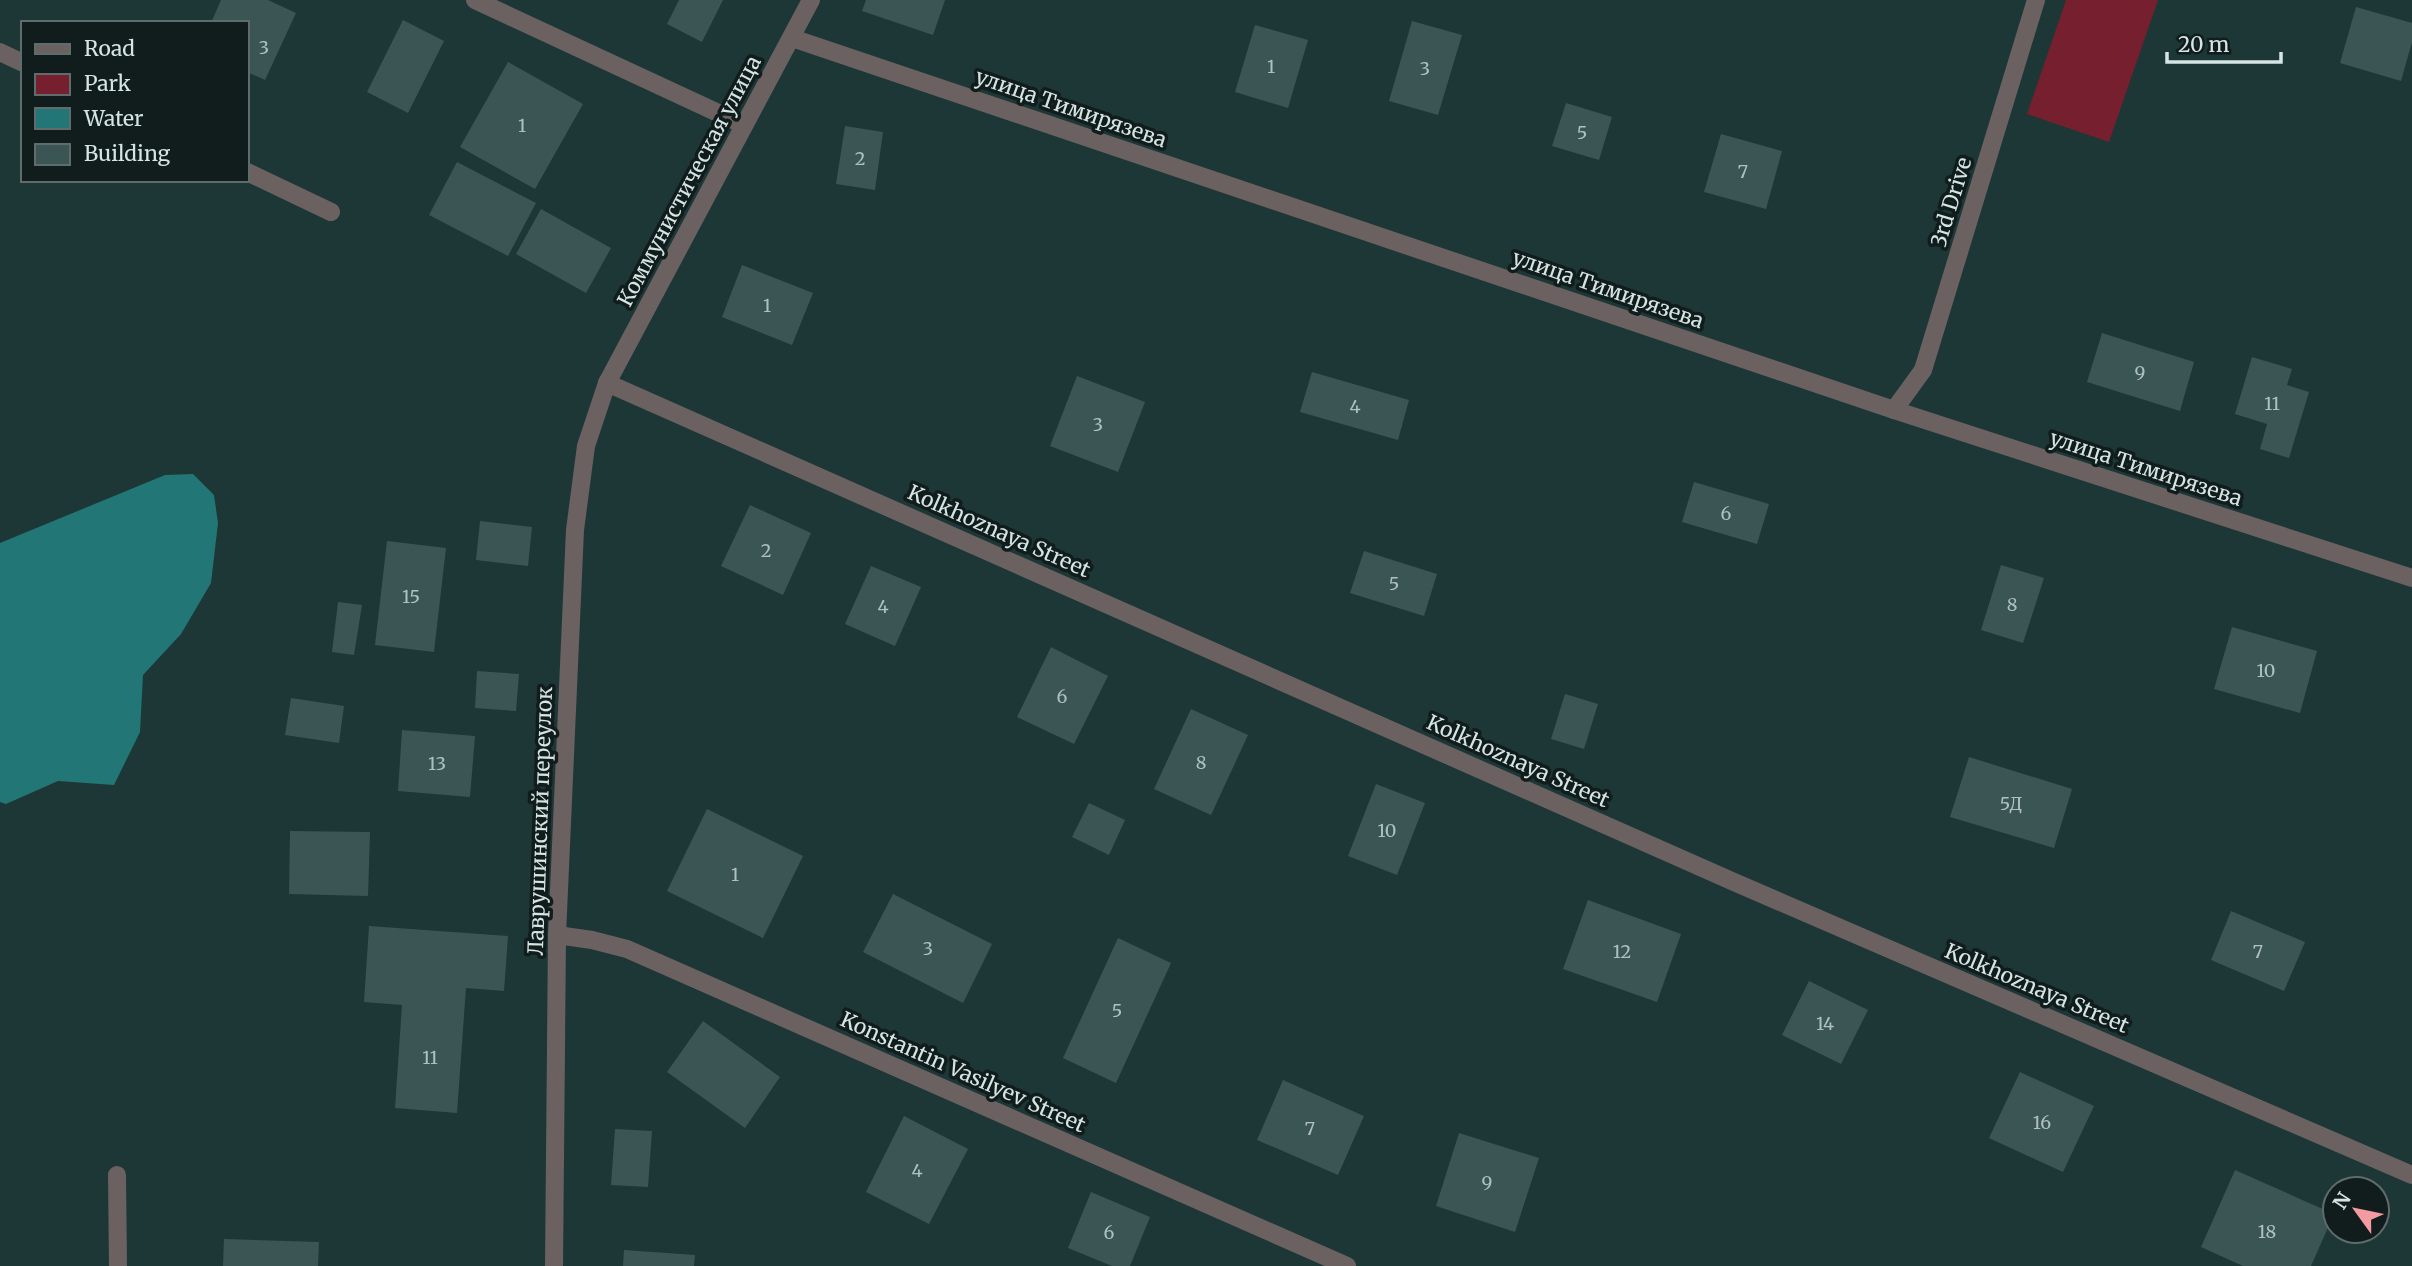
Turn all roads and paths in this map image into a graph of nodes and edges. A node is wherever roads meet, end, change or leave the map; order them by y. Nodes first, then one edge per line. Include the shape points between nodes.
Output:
1 (475, 0) edge
2 (811, 0) edge
3 (2036, 0) edge
4 (792, 38) junction
5 (0, 51) edge
6 (21, 62) edge
7 (744, 125) junction
8 (248, 172) edge
9 (331, 212) dead end
10 (607, 383) junction
11 (1894, 410) junction
12 (2412, 578) edge
13 (557, 935) junction
14 (117, 1175) dead end
15 (2412, 1175) edge
16 (118, 1266) edge
17 (554, 1266) edge
18 (1347, 1266) edge

1 - 7 street
2 - 4 street, Коммунистическая улица
3 - 11 street, 3rd Drive via 1923,370
4 - 7 street, Коммунистическая улица
4 - 11 street, улица Тимирязева
5 - 6 street
7 - 10 street, Коммунистическая улица
8 - 9 street
10 - 13 street, Лаврушинский переулок via 586,446 575,530
10 - 15 street, Kolkhoznaya Street via 1734,882
11 - 12 street, улица Тимирязева
13 - 17 street, Лаврушинский переулок
13 - 18 street, Konstantin Vasilyev Street via 627,949
14 - 16 street

